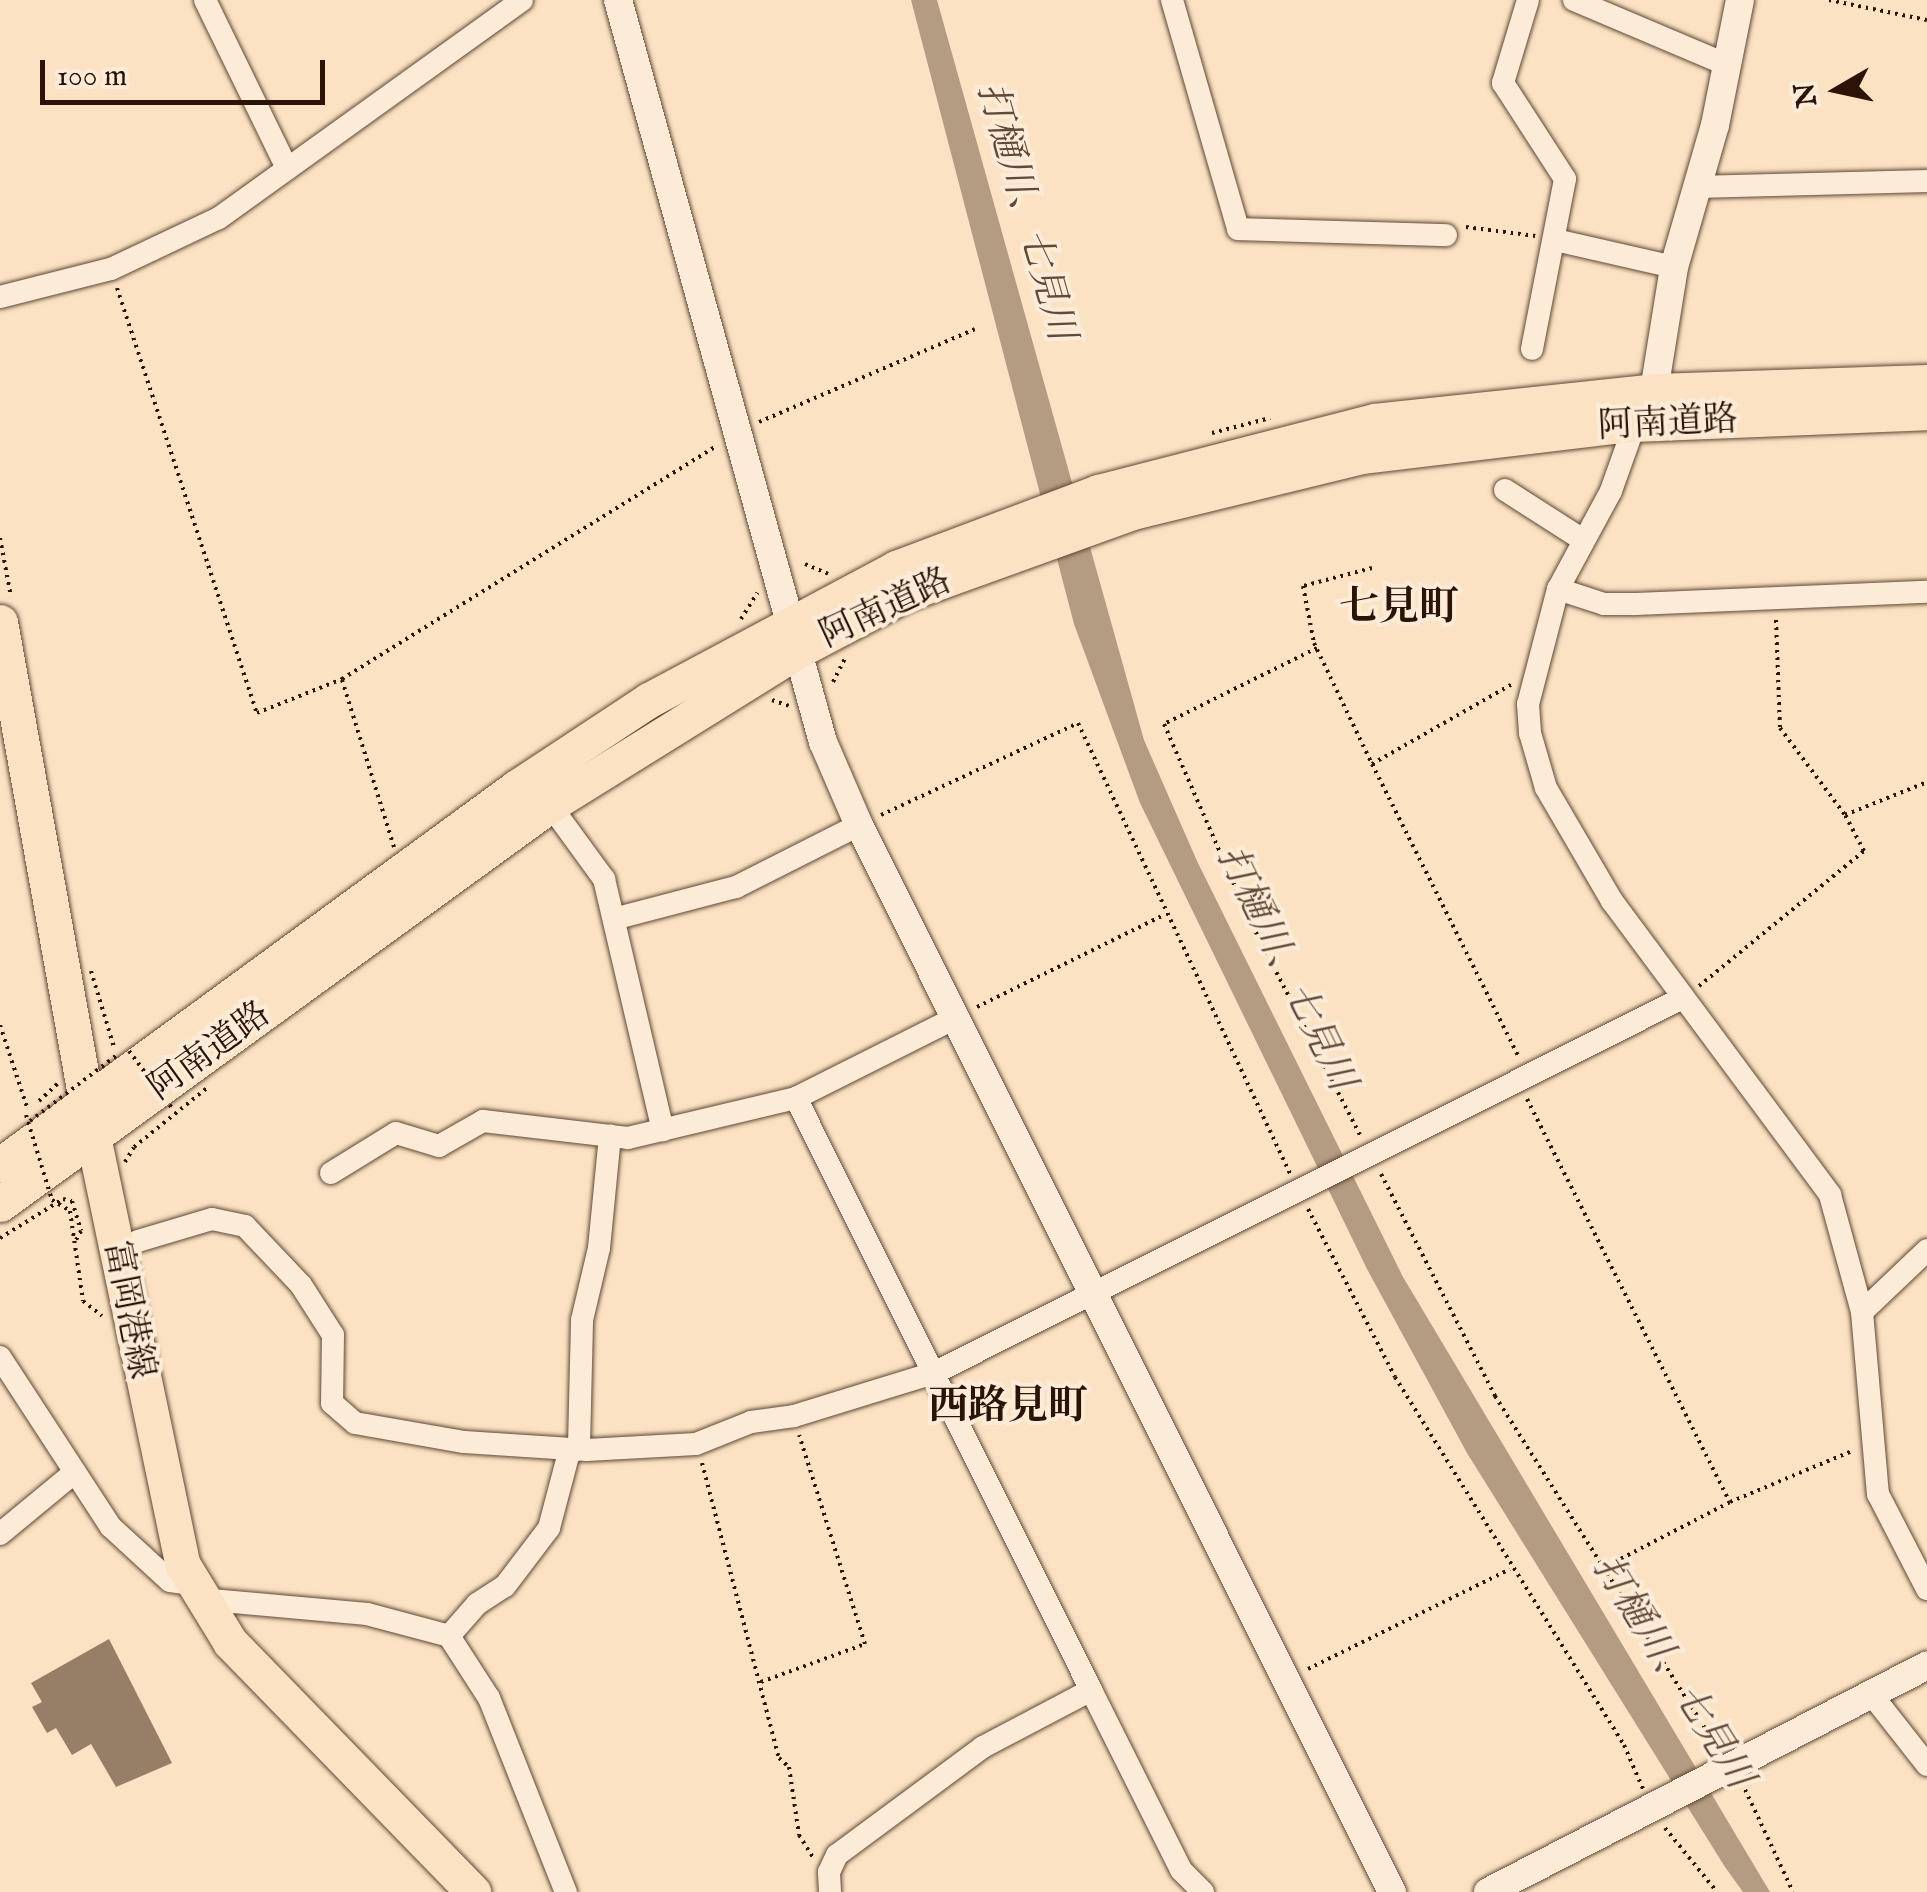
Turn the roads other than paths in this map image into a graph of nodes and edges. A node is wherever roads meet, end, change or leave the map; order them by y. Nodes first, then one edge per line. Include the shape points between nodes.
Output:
1 (205, 0) edge
2 (522, 0) edge
3 (618, 0) edge
4 (1172, 0) edge
5 (1528, 0) edge
6 (1574, 0) edge
7 (1740, 0) edge
8 (1728, 65) junction
9 (287, 168) junction
10 (1927, 182) edge
11 (1697, 188) junction
12 (1446, 236) road end
13 (1555, 240) junction
14 (1674, 267) junction
15 (0, 297) edge
16 (1532, 349) dead end
17 (1927, 382) edge
18 (1654, 391) junction
19 (1927, 412) edge
20 (1632, 424) junction
21 (1506, 490) dead end
22 (1099, 508) junction
23 (1580, 538) junction
24 (1558, 589) junction
25 (1927, 592) edge
26 (0, 622) edge
27 (794, 635) junction
28 (550, 805) junction
29 (859, 825) junction
30 (616, 918) junction
31 (1683, 998) junction
32 (955, 1018) junction
33 (796, 1098) junction
34 (90, 1120) junction
35 (663, 1130) junction
36 (610, 1136) junction
37 (0, 1165) edge
38 (331, 1173) dead end
39 (0, 1204) edge
40 (138, 1241) dead end
41 (1927, 1250) edge
42 (1092, 1295) junction
43 (1862, 1312) junction
44 (0, 1358) edge
45 (934, 1373) junction
46 (578, 1445) junction
47 (75, 1472) junction
48 (0, 1534) edge
49 (1927, 1589) edge
50 (196, 1592) junction
51 (450, 1636) junction
52 (1927, 1666) edge
53 (1091, 1690) junction
54 (1872, 1695) junction
55 (1927, 1765) edge
56 (830, 1882) edge
57 (473, 1892) edge
58 (566, 1892) edge
59 (1203, 1892) edge
60 (1392, 1892) edge
61 (1488, 1892) edge

1 - 9 street
2 - 9 street
3 - 27 street
4 - 12 street via 1238,229
5 - 13 street via 1503,83 1565,179
6 - 8 street
7 - 8 street
8 - 11 street
9 - 15 street via 220,218 111,269
10 - 11 street
11 - 14 street
13 - 14 street
13 - 16 street
14 - 18 street
17 - 18 main road, 阿南道路
18 - 20 street
18 - 22 main road, 阿南道路 via 1374,421
19 - 20 main road, 阿南道路
20 - 22 main road, 阿南道路 via 1362,456
20 - 23 street via 1611,490
21 - 23 street
22 - 27 main road, 阿南道路
23 - 24 street
24 - 25 street via 1604,604
24 - 31 street via 1534,677 1530,733 1546,788 1612,901
26 - 34 main road, 富岡港線
27 - 28 main road, 阿南道路
27 - 29 street via 823,742
27 - 34 main road, 阿南道路 via 650,700 404,870
28 - 30 street via 604,879
28 - 34 main road, 阿南道路
29 - 30 street via 736,887
29 - 32 street
30 - 35 street
31 - 42 street
31 - 43 street via 1830,1195
32 - 33 street
32 - 42 street
33 - 35 street
33 - 45 street
34 - 37 main road, 阿南道路
34 - 39 main road, 阿南道路
34 - 50 main road, 富岡港線 via 170,1521
35 - 36 street
36 - 38 street via 483,1121 439,1146 396,1133
36 - 46 street via 582,1320
40 - 46 street via 212,1219 244,1226 300,1285 333,1335 332,1403 355,1422 464,1442
41 - 43 street
42 - 45 street
42 - 60 street
43 - 49 street via 1878,1494
44 - 47 street
45 - 46 street via 794,1416 751,1422 696,1444 587,1450
45 - 53 street
46 - 51 street via 568,1456 549,1528 505,1586 477,1604
47 - 48 street
47 - 50 street via 111,1527 170,1581
50 - 51 street via 367,1614
50 - 57 main road, 富岡港線 via 230,1642
51 - 58 street via 489,1698
52 - 54 street
53 - 56 street via 982,1746 838,1855
53 - 59 street via 1181,1870
54 - 55 street
54 - 61 street

